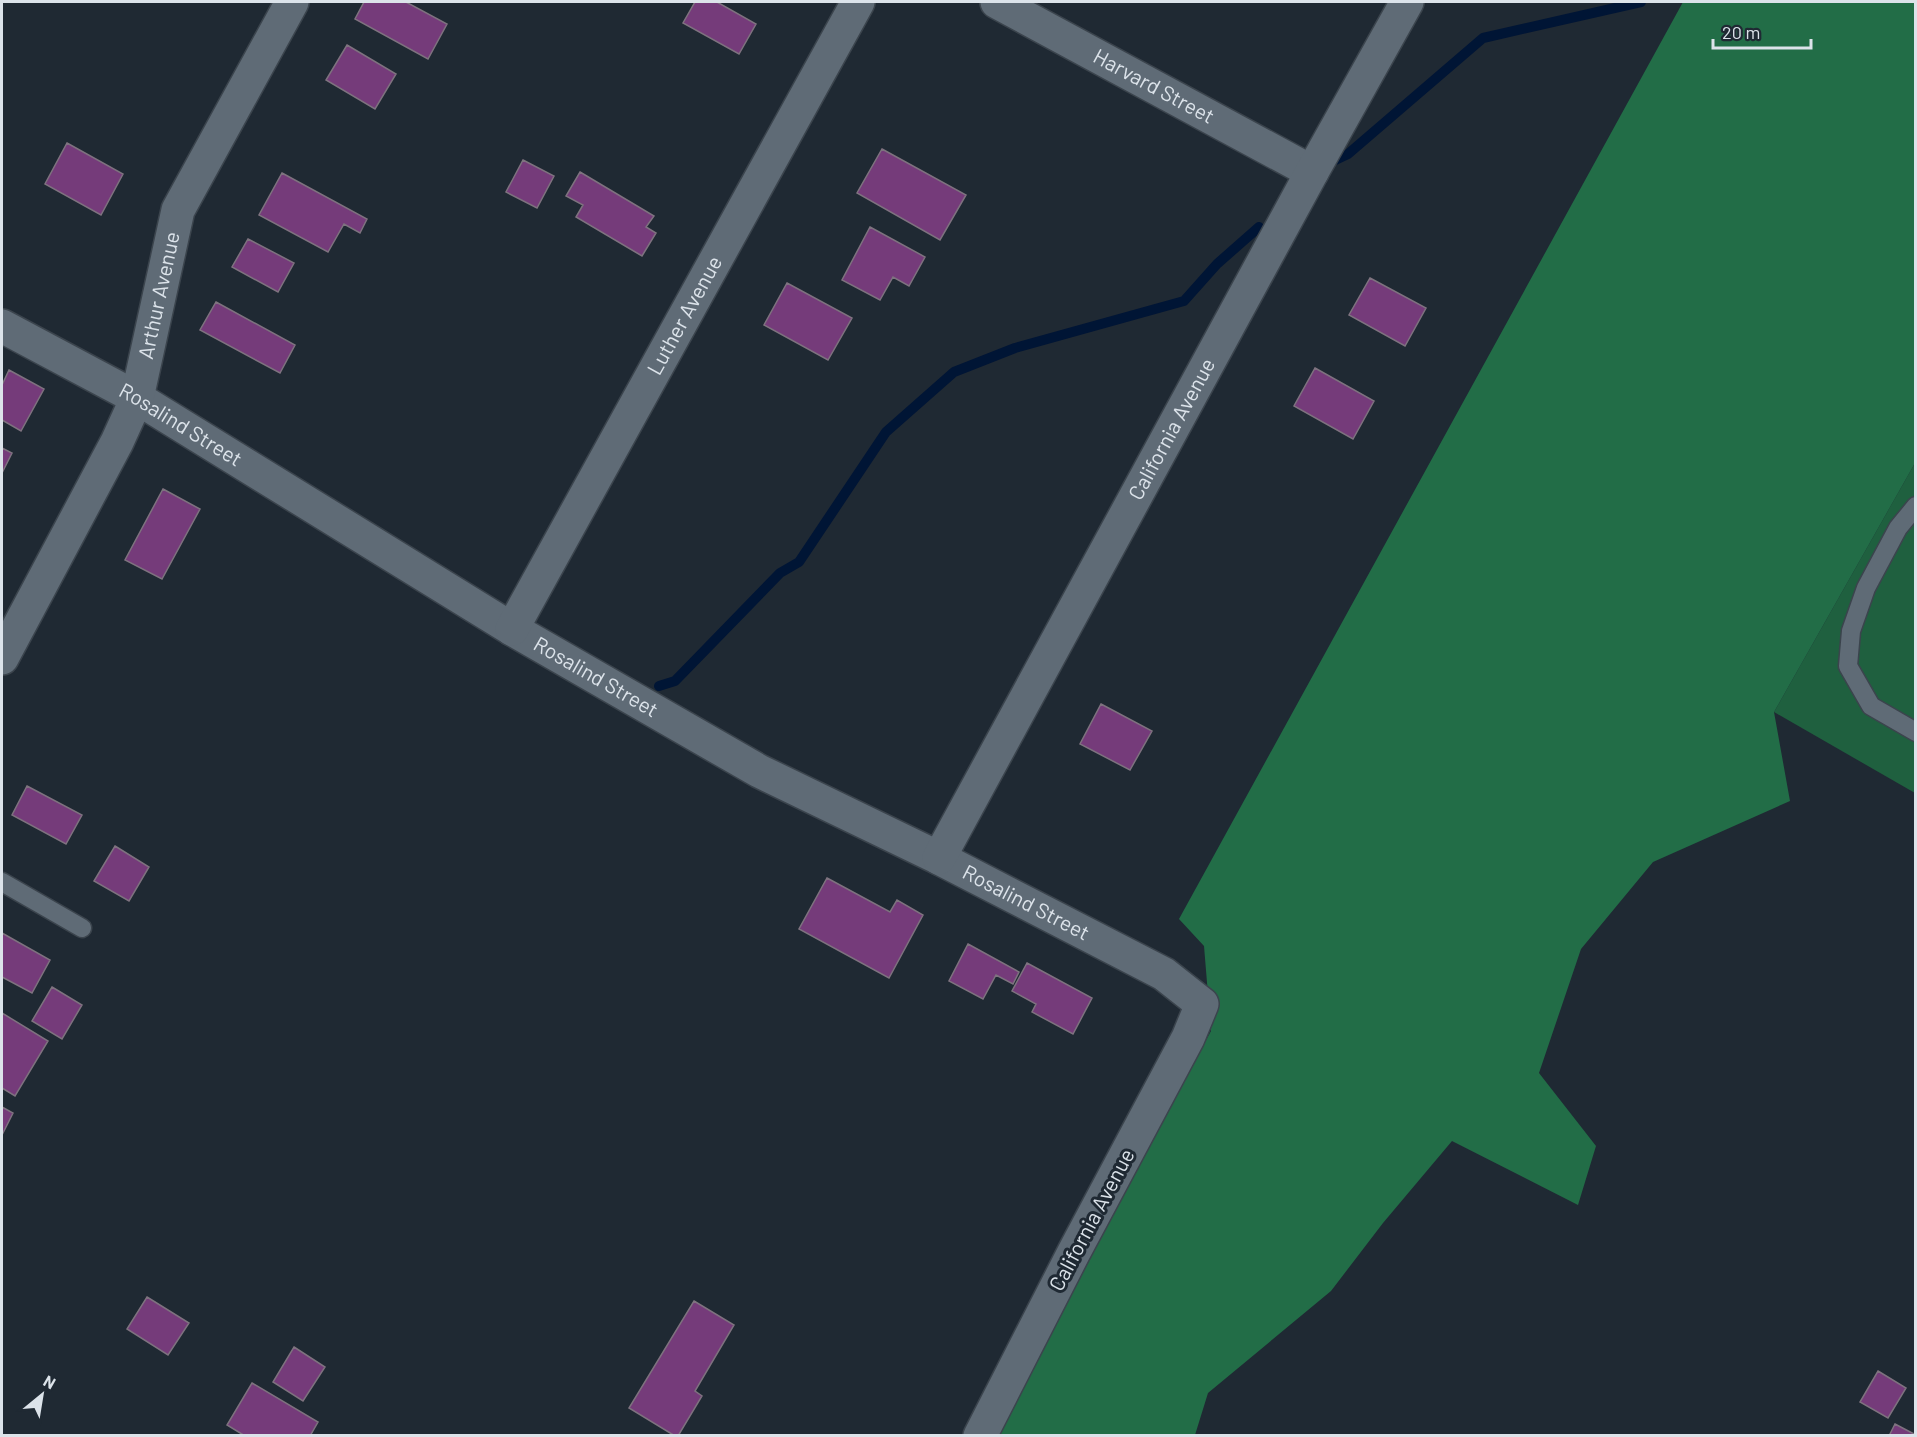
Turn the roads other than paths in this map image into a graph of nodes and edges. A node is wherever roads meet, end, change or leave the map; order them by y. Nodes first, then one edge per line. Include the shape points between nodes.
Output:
1 (292, 2) edge
2 (858, 2) edge
3 (997, 2) edge
4 (1407, 2) edge
5 (1312, 172) junction
6 (2, 326) edge
7 (137, 398) junction
8 (1916, 506) edge
9 (512, 629) junction
10 (2, 658) edge
11 (1916, 732) edge
12 (939, 858) junction
13 (2, 882) edge
14 (82, 928) dead end
15 (1202, 1004) joint
16 (980, 1436) edge

1 - 7 street, Arthur Avenue via 178,210
2 - 9 street, Luther Avenue
3 - 5 street, Harvard Street
4 - 5 street, California Avenue
5 - 12 street, California Avenue
6 - 7 street, Rosalind Street
7 - 9 street, Rosalind Street
7 - 10 street, Arthur Avenue
8 - 11 lane via 1899,528 1866,588 1851,631 1848,666 1871,706
9 - 12 street, Rosalind Street via 759,771
12 - 15 street, Rosalind Street via 1164,974
13 - 14 lane
15 - 16 street, California Avenue via 1188,1038

